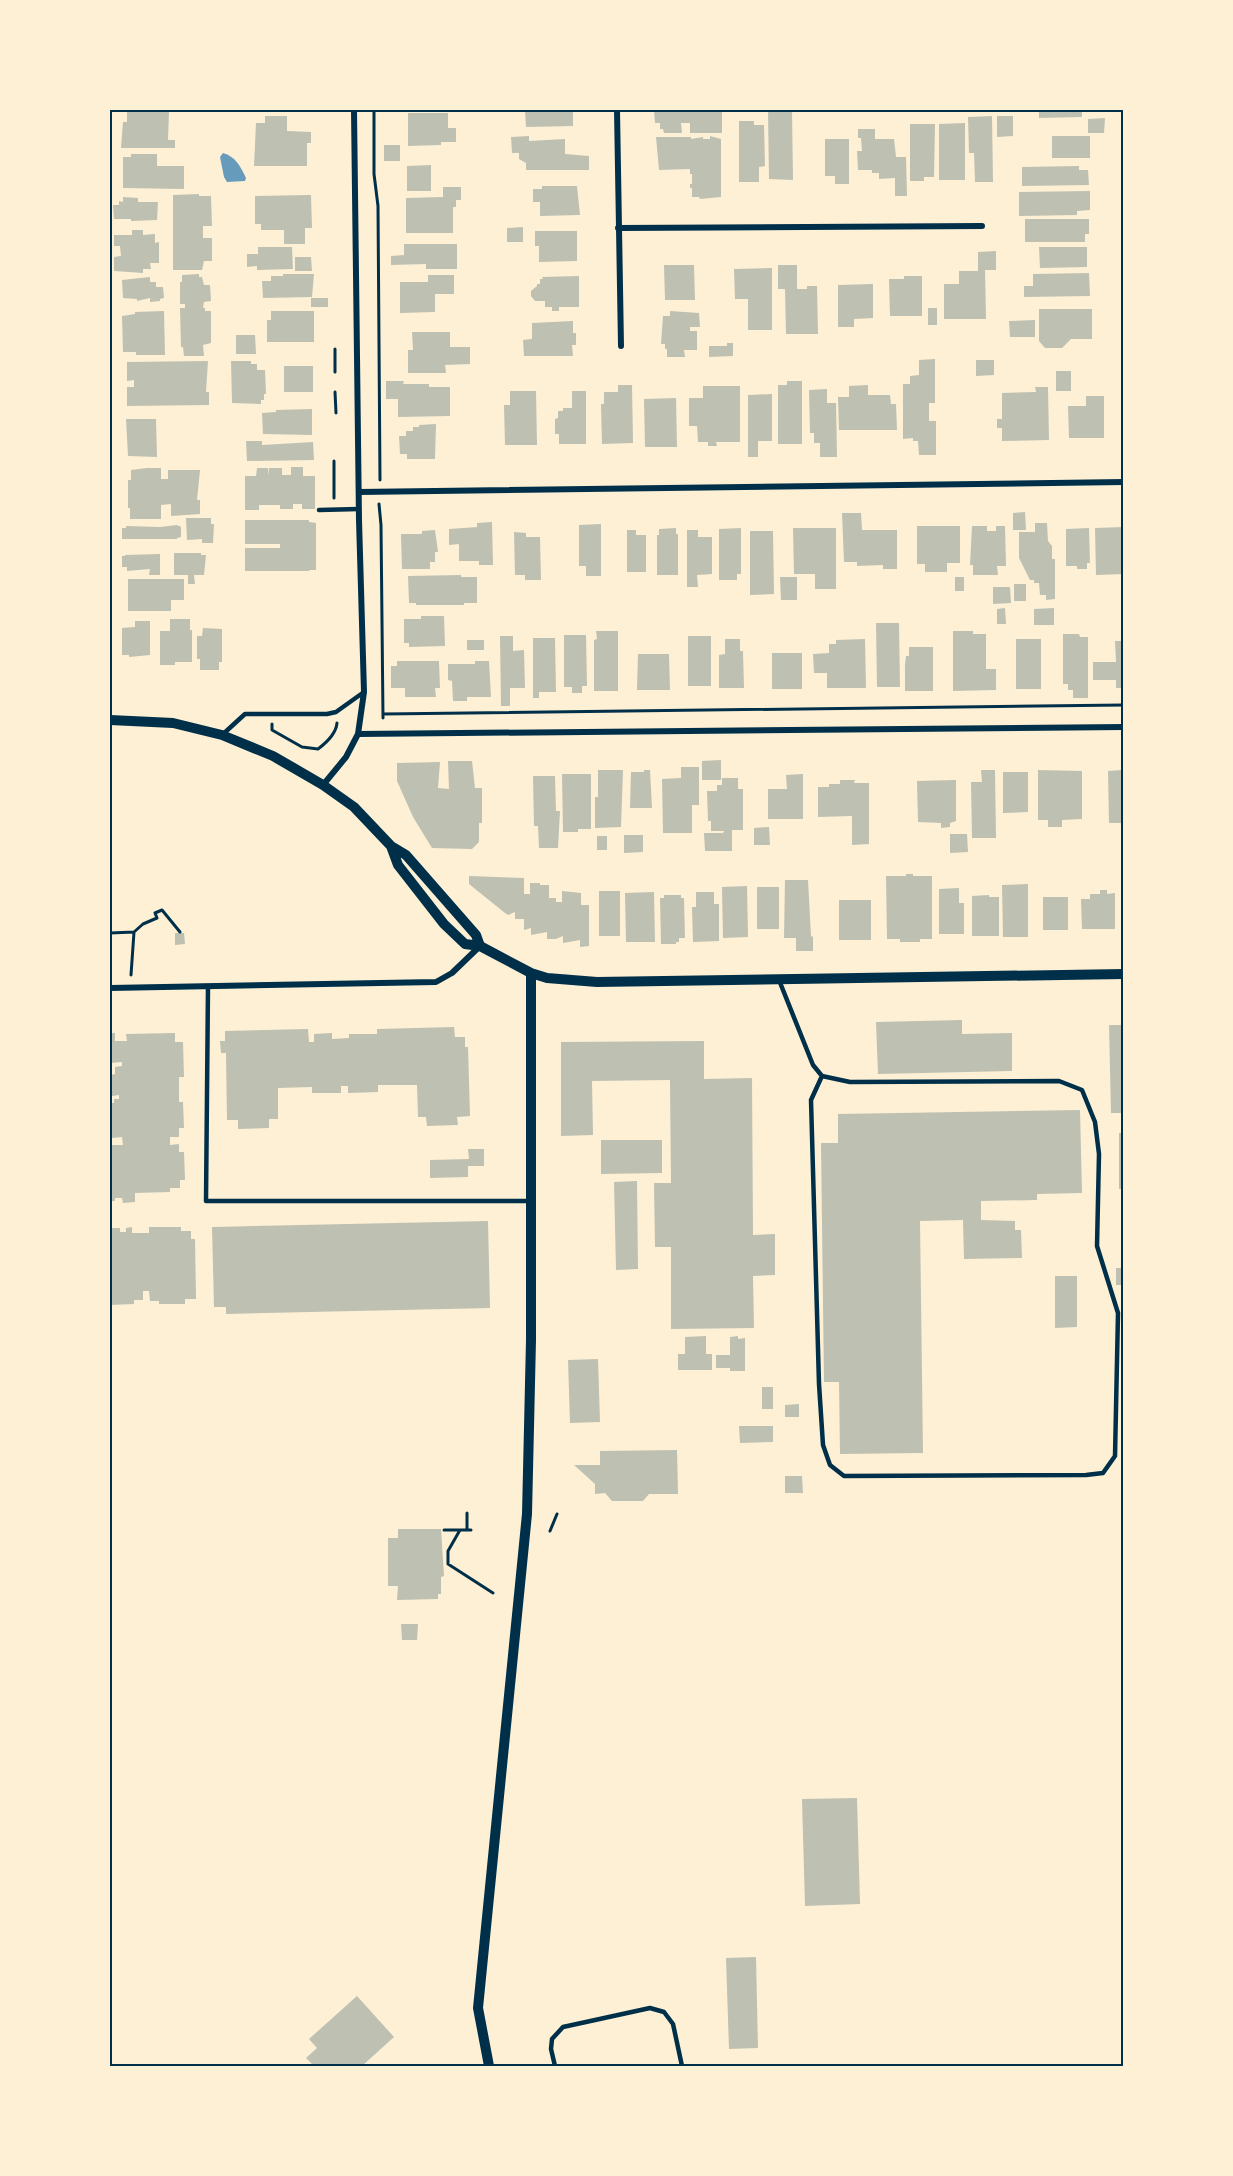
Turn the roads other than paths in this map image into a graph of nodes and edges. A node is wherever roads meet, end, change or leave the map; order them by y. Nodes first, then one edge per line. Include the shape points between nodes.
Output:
1 (354, 110) edge
2 (616, 110) edge
3 (982, 226) dead end
4 (618, 228) junction
5 (621, 346) dead end
6 (1124, 482) edge
7 (359, 492) junction
8 (359, 509) junction
9 (319, 510) dead end
10 (364, 692) junction
11 (110, 720) edge
12 (1124, 727) edge
13 (358, 734) junction
14 (222, 735) junction
15 (323, 785) junction
16 (391, 846) junction
17 (480, 946) junction
18 (531, 973) junction
19 (1124, 974) edge
20 (779, 978) junction
21 (208, 986) junction
22 (110, 988) edge
23 (822, 1076) junction
24 (531, 1201) junction
25 (489, 2067) edge
26 (555, 2067) edge
27 (682, 2067) edge

1 - 7 street
2 - 4 street
3 - 4 street
4 - 5 street
6 - 7 street
7 - 8 street
8 - 9 lane
8 - 10 street
10 - 13 street
10 - 14 lane via 327,714 245,714
11 - 14 street via 173,723
12 - 13 street
13 - 15 street via 346,757
14 - 15 street via 273,756
15 - 16 street via 354,807
16 - 17 street via 406,855 476,935
16 - 17 street via 398,865 444,924 465,944
17 - 18 street
17 - 21 street via 452,973 436,982
18 - 20 street via 597,982
18 - 24 street
19 - 20 street
20 - 23 lane via 813,1065
21 - 22 street
21 - 24 lane via 206,1201
23 - 23 lane via 850,1082 1059,1080 1082,1090 1095,1122 1099,1154 1097,1246 1118,1313 1115,1456 1103,1473 844,1476 830,1465 823,1445 819,1384 811,1100
24 - 25 street via 527,1514 478,2008
26 - 27 lane via 552,2039 563,2027 650,2008 664,2012 673,2024

